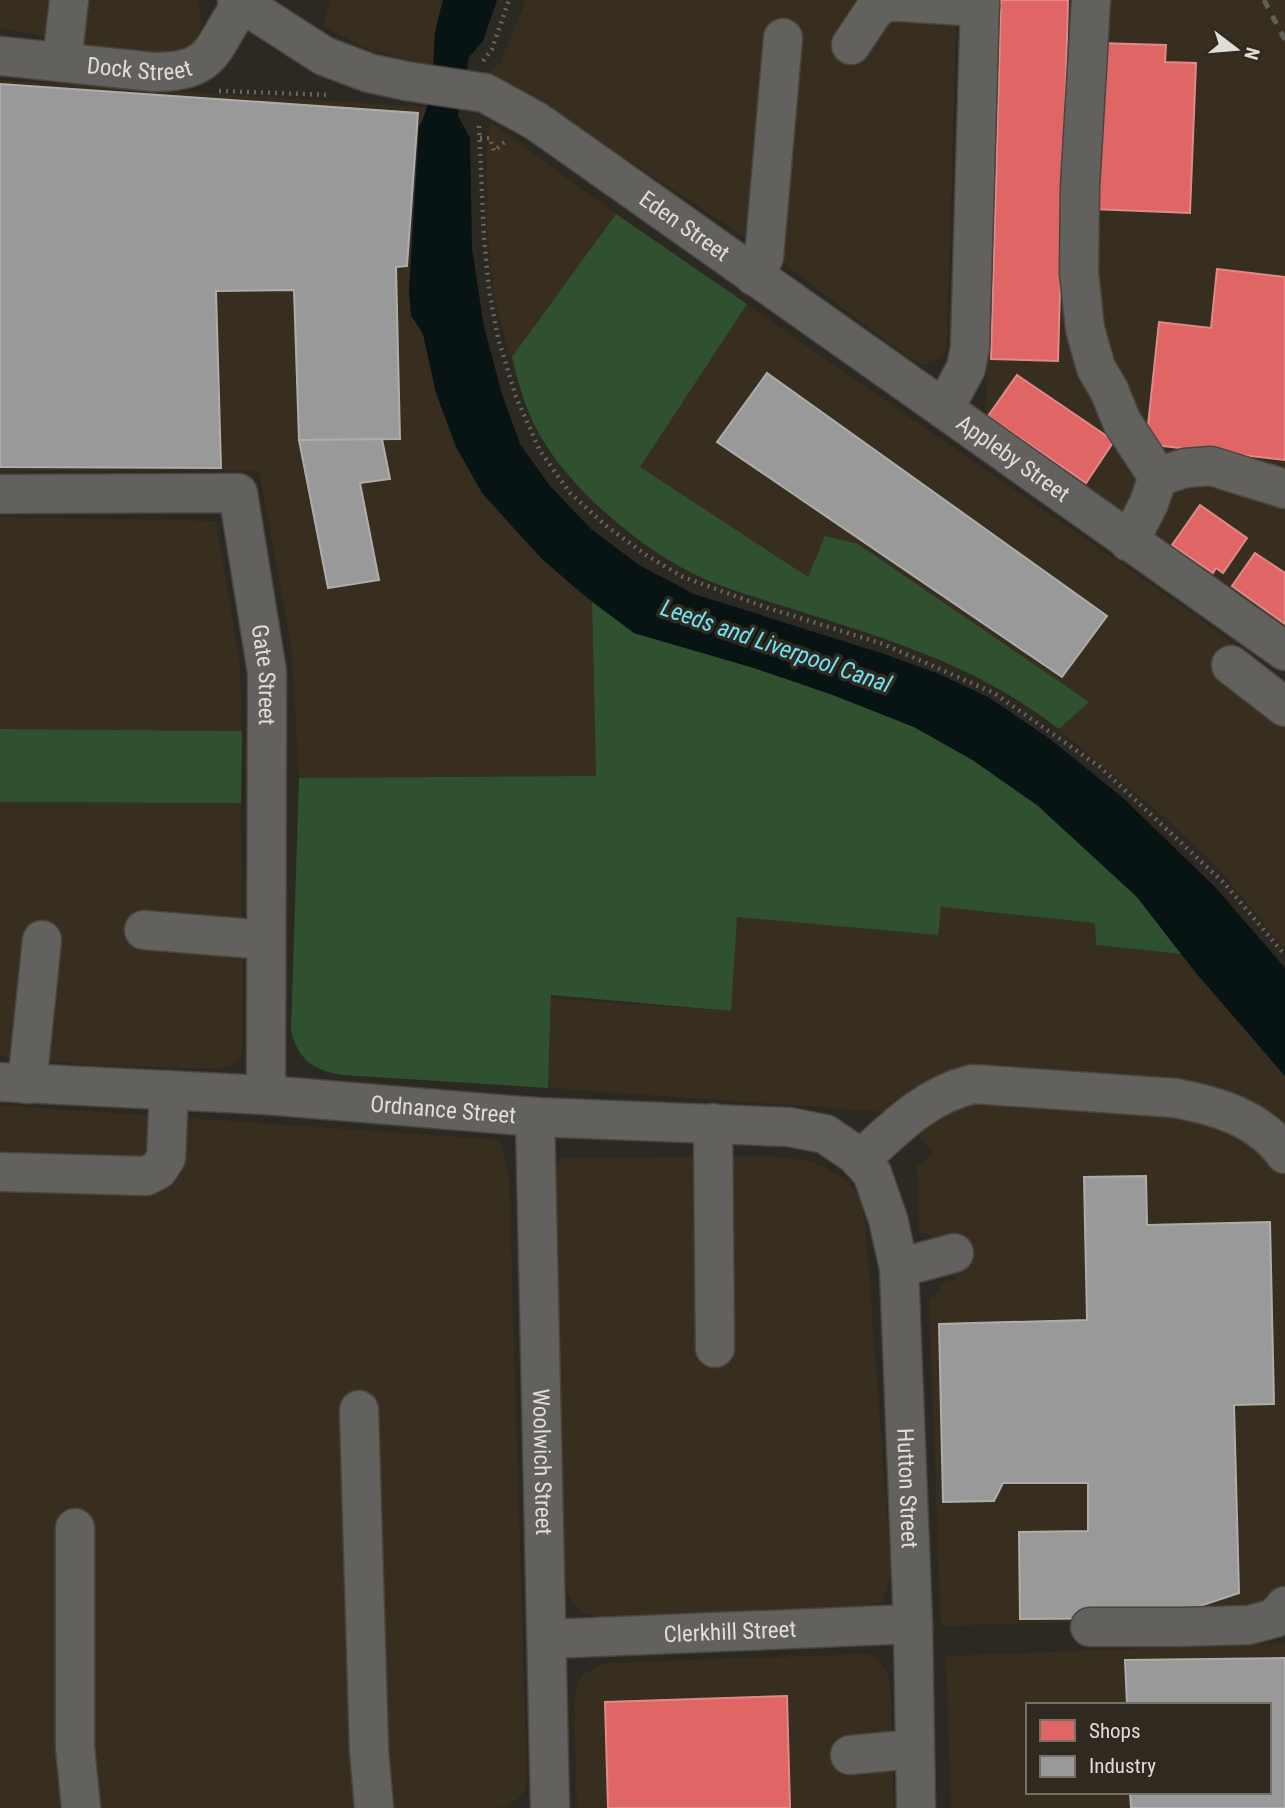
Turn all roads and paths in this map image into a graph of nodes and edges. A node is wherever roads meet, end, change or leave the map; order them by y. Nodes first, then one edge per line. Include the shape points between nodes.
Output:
1 (69, 0) edge
2 (509, 0) edge
3 (1091, 0) edge
4 (242, 1) edge
5 (980, 4) edge
6 (783, 38) dead end
7 (850, 45) dead end
8 (0, 57) edge
9 (62, 62) junction
10 (203, 62) junction
11 (481, 94) junction
12 (338, 95) dead end
13 (754, 276) junction
14 (944, 409) junction
15 (1158, 477) junction
16 (1285, 489) edge
17 (0, 494) edge
18 (1129, 542) junction
19 (1285, 651) edge
20 (1231, 665) dead end
21 (1285, 707) edge
22 (144, 930) dead end
23 (43, 940) dead end
24 (266, 940) junction
25 (1285, 955) edge
26 (13, 1083) edge
27 (169, 1090) junction
28 (266, 1095) junction
29 (535, 1116) junction
30 (713, 1123) junction
31 (1285, 1154) edge
32 (866, 1166) junction
33 (0, 1171) edge
34 (954, 1253) dead end
35 (898, 1268) junction
36 (715, 1348) dead end
37 (359, 1410) dead end
38 (75, 1528) dead end
39 (1285, 1606) edge
40 (913, 1624) junction
41 (1090, 1627) dead end
42 (548, 1639) junction
43 (914, 1749) junction
44 (850, 1755) dead end
45 (81, 1808) edge
46 (374, 1808) edge
47 (550, 1808) edge
48 (916, 1808) edge

1 - 9 street
2 - 11 path
3 - 15 street via 1080,187 1079,273 1085,329 1096,368 1122,422
4 - 10 street, Dock Street via 215,50
4 - 11 street, Eden Street, bridge via 324,56 369,73
5 - 7 street via 885,1
5 - 14 street, Appleby Street via 970,347 966,368
6 - 13 street via 764,257
8 - 9 street, Dock Street
9 - 10 street, Dock Street via 171,72
10 - 12 path via 218,91
11 - 13 street, Eden Street via 536,121
11 - 25 path via 484,237 498,338 516,397 540,452 569,492 605,525 683,577 883,644 1004,700 1101,767 1224,883
13 - 14 street, Eden Street
14 - 18 street, Appleby Street
15 - 16 street via 1211,466
15 - 18 street
17 - 24 street, Gate Street via 238,493 267,672
18 - 19 street, Appleby Street
20 - 21 street
22 - 24 street
23 - 26 street
24 - 28 street, Gate Street
26 - 27 street, Ordnance Street
27 - 28 street, Ordnance Street
27 - 33 street via 166,1158 158,1170 146,1176
28 - 29 street, Ordnance Street
29 - 30 street, Ordnance Street
29 - 42 street, Woolwich Street
30 - 32 street, Ordnance Street via 825,1134
30 - 36 street
31 - 32 street via 1259,1128 1208,1104 973,1084 952,1089 911,1114
32 - 35 street, Hutton Street via 888,1219
34 - 35 street
35 - 40 street, Hutton Street
37 - 46 street
38 - 45 street via 75,1747
39 - 41 street via 1275,1618 1250,1625
40 - 42 street, Clerkhill Street
40 - 43 street, Hutton Street
42 - 47 street, Woolwich Street
43 - 44 street
43 - 48 street, Hutton Street

